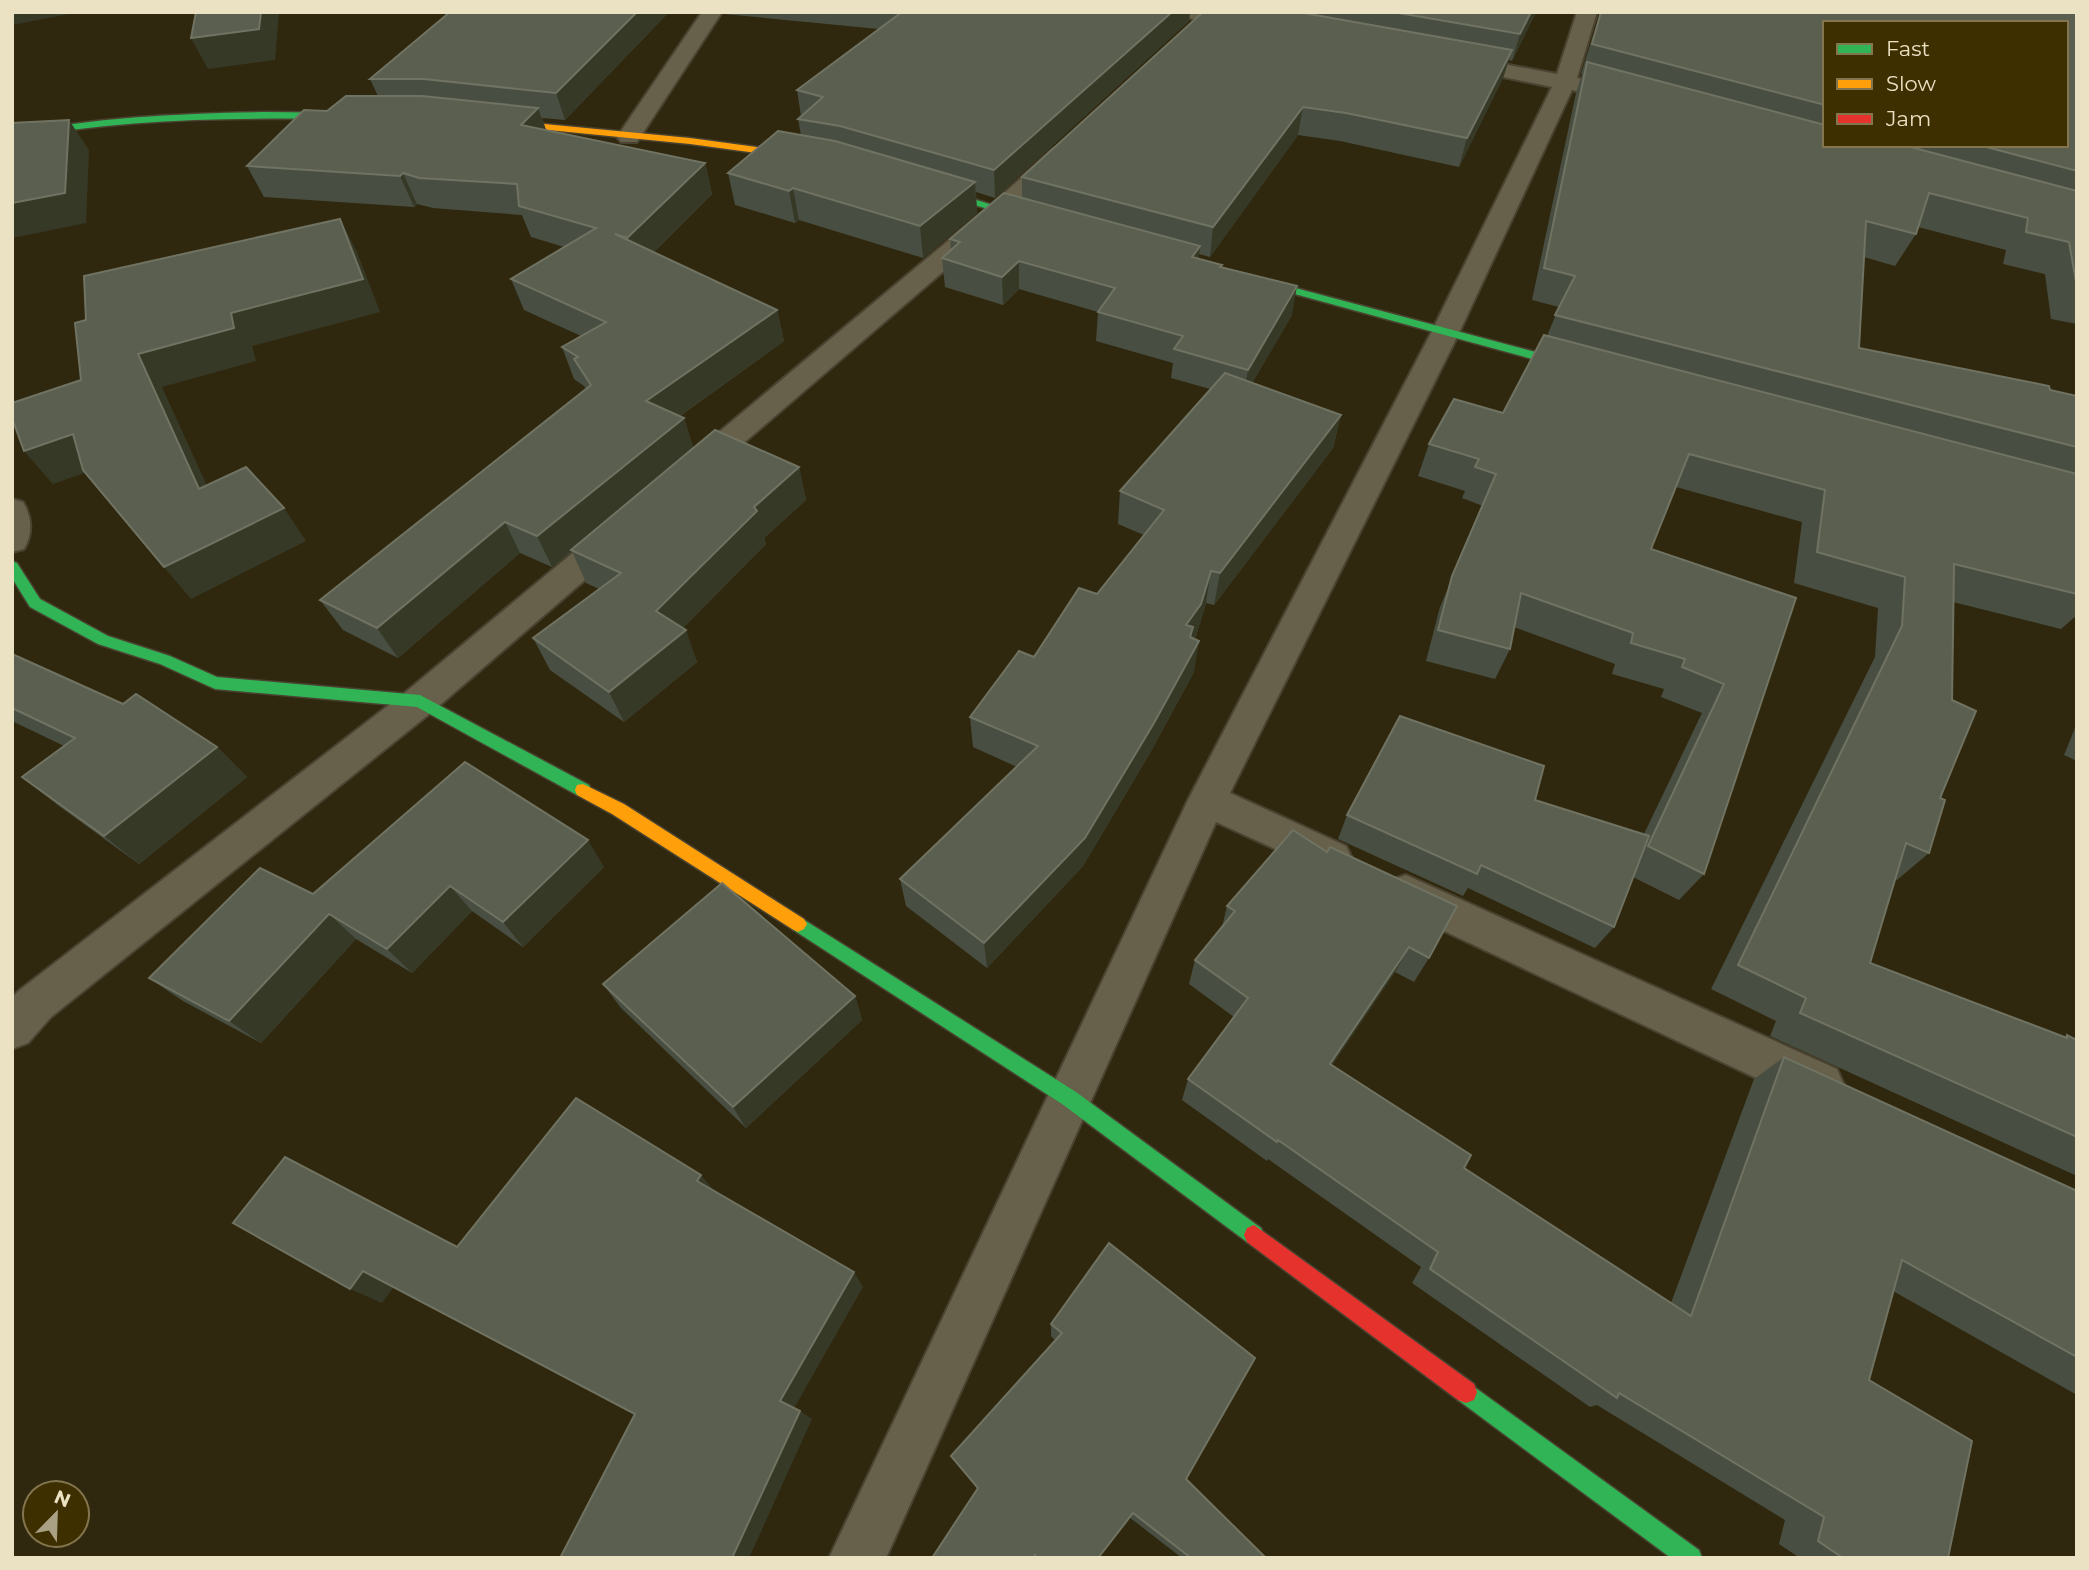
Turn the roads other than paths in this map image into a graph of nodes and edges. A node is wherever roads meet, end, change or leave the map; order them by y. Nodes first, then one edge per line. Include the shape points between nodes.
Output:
1 (712, 12) edge
2 (1587, 12) edge
3 (1200, 19) edge
4 (1278, 29) edge
5 (1429, 56) edge
6 (1566, 80) junction
7 (1606, 91) edge
8 (372, 116) edge
9 (477, 120) edge
10 (12, 137) edge
11 (629, 137) junction
12 (1080, 137) edge
13 (819, 159) edge
14 (908, 183) edge
15 (1000, 210) junction
16 (1052, 225) edge
17 (1236, 275) edge
18 (1445, 332) junction
19 (1593, 372) edge
20 (668, 491) edge
21 (12, 510) edge
22 (637, 517) edge
23 (12, 541) edge
24 (12, 566) edge
25 (420, 701) junction
26 (1207, 800) junction
27 (12, 1028) edge
28 (1069, 1098) junction
29 (1850, 1099) edge
30 (857, 1558) edge
31 (1691, 1558) edge

1 - 11 street
2 - 6 street
3 - 4 street
5 - 6 street
6 - 7 street
6 - 18 street
8 - 10 street via 192,116 54,125
9 - 11 street
11 - 13 street via 732,144
12 - 15 street
14 - 15 street
15 - 16 street
15 - 20 street
17 - 18 street
18 - 19 street
18 - 26 street
21 - 23 street
22 - 25 street
24 - 25 street via 35,603 103,640 165,660 215,683
25 - 27 street via 36,1003
25 - 28 street via 618,809
26 - 28 street
26 - 29 street
28 - 30 street
28 - 31 street

